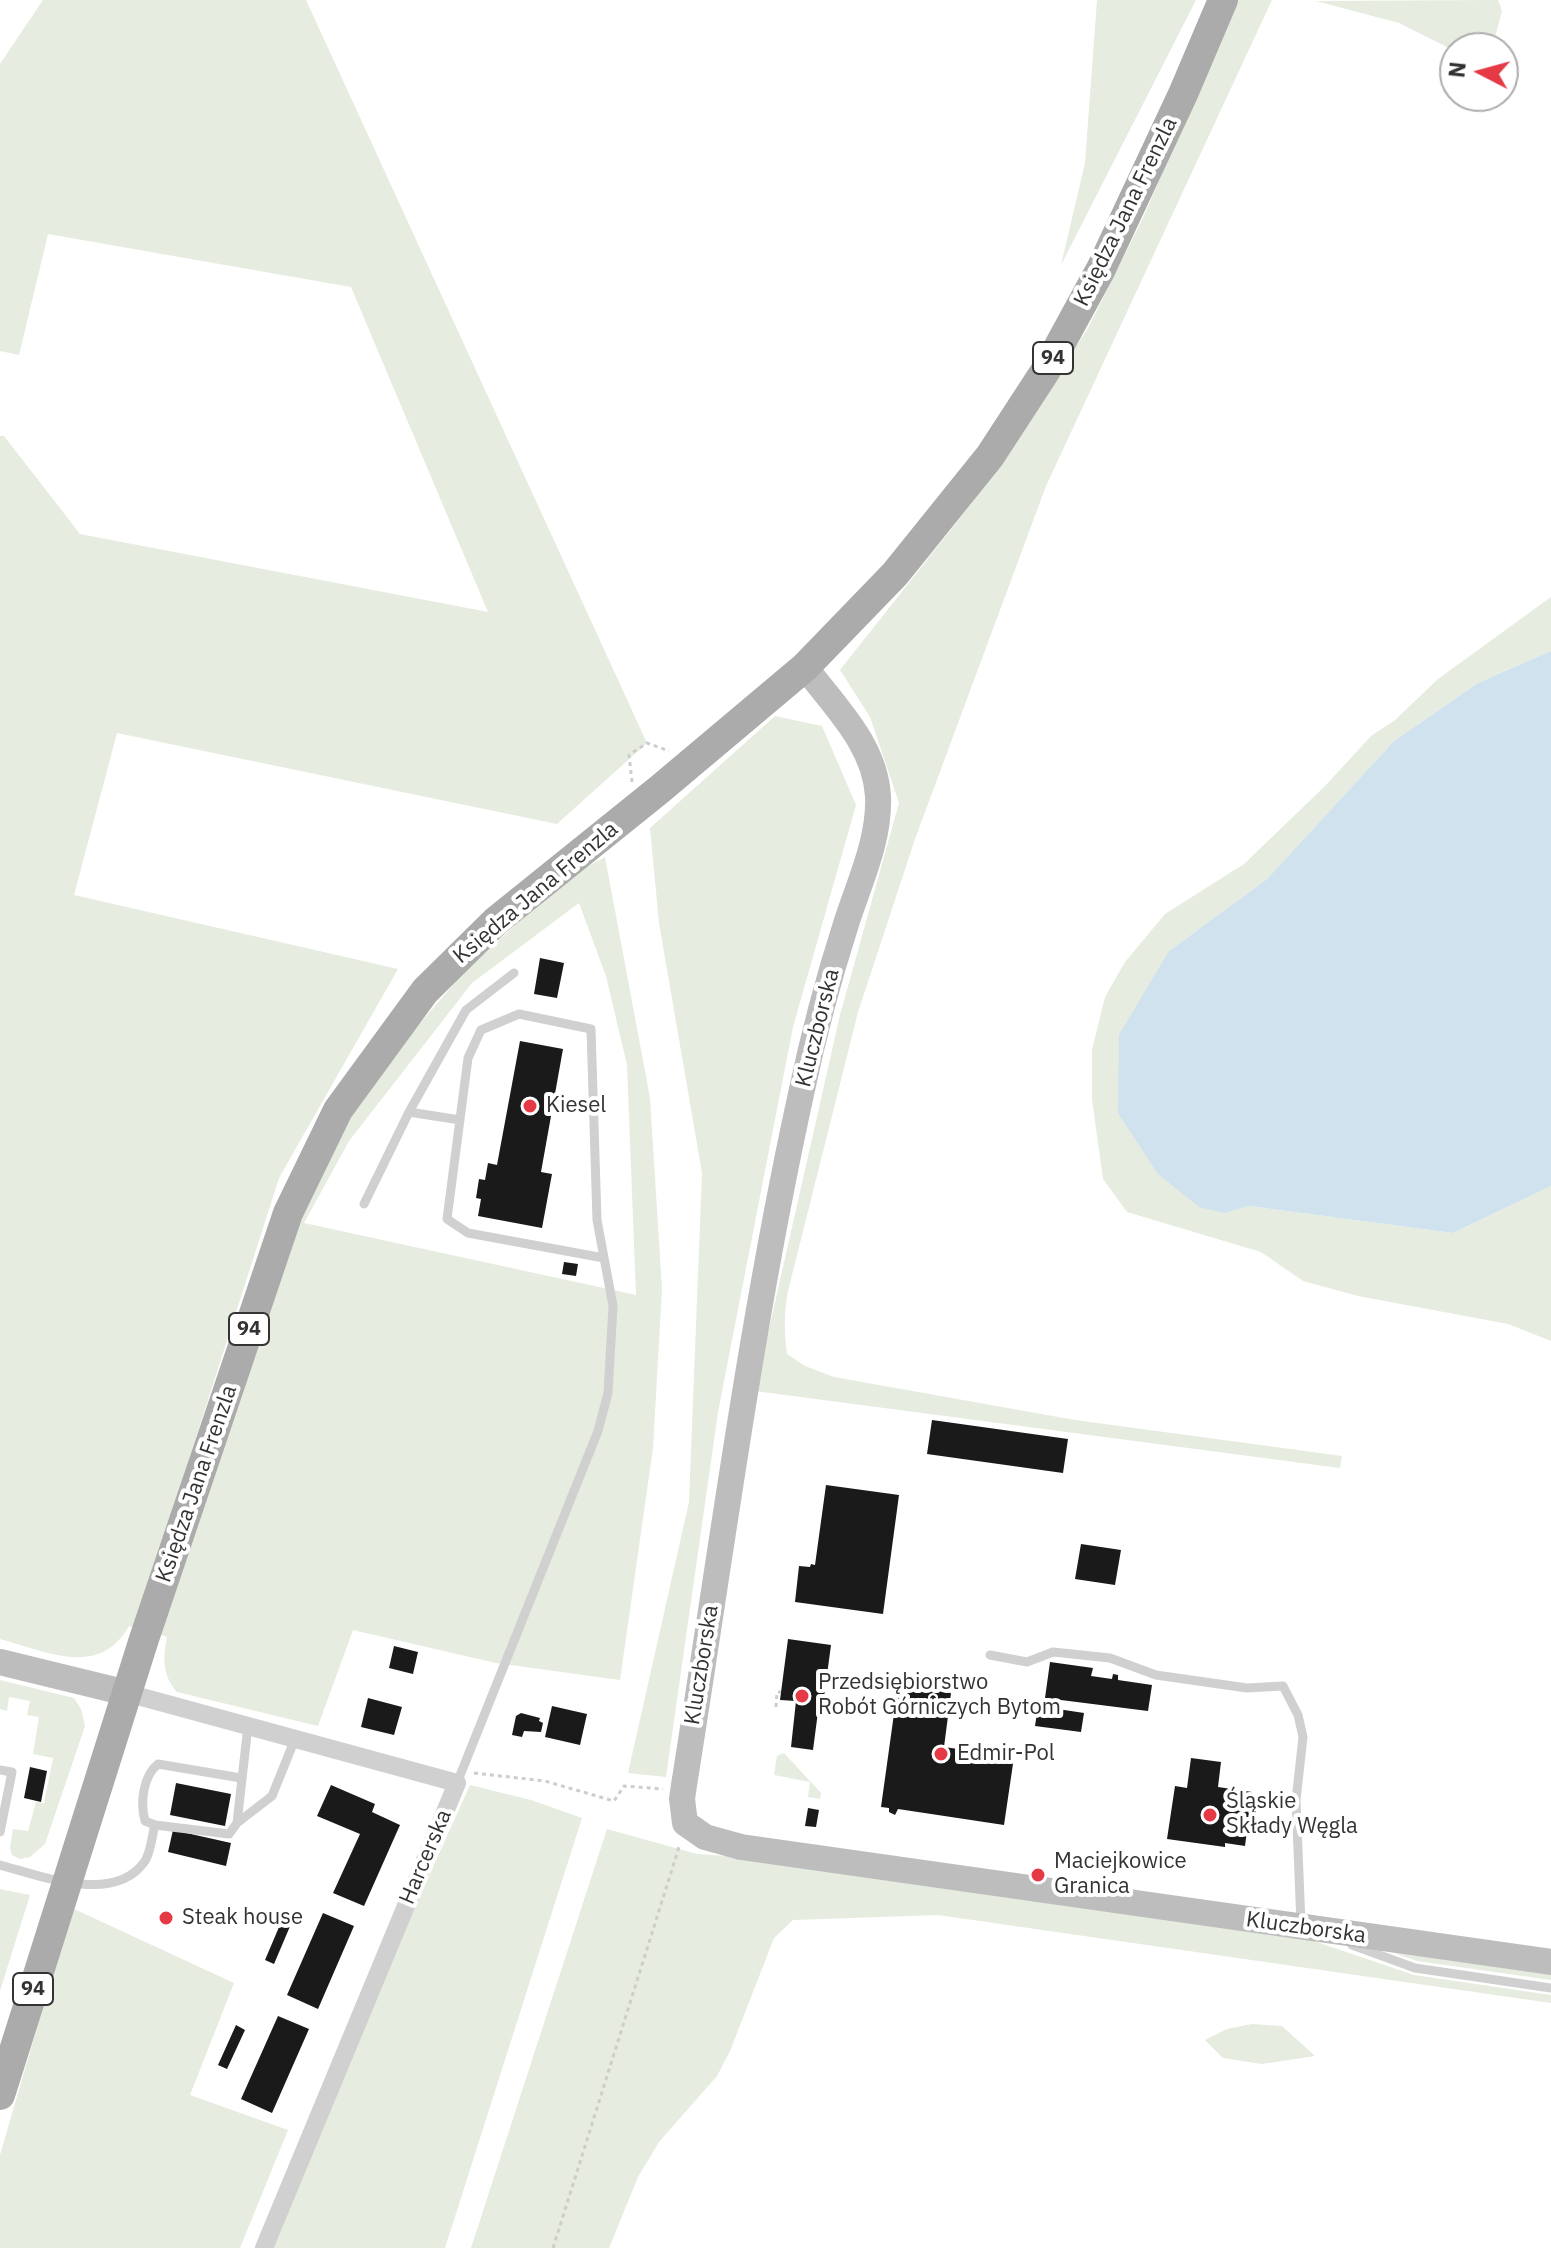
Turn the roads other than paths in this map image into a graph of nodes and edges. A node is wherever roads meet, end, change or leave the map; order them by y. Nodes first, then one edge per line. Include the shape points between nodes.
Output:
1 (1223, 0) edge
2 (805, 667) junction
3 (514, 973) dead end
4 (409, 1112) junction
5 (460, 1120) junction
6 (364, 1204) dead end
7 (604, 1258) junction
8 (990, 1655) dead end
9 (0, 1662) edge
10 (127, 1693) junction
11 (248, 1726) junction
12 (295, 1739) junction
13 (0, 1770) edge
14 (460, 1777) junction
15 (241, 1778) junction
16 (237, 1823) junction
17 (155, 1825) junction
18 (0, 1832) edge
19 (0, 1865) edge
20 (67, 1883) junction
21 (1306, 1928) junction
22 (1551, 1962) edge
23 (1551, 1988) edge
24 (0, 2095) edge
25 (264, 2248) edge

1 - 2 main road, Księdza Jana Frenzla / 94 via 1101,269 1046,370 990,456 895,574
2 - 10 main road, Księdza Jana Frenzla / 94 via 496,921 425,991 338,1110 288,1213
2 - 21 street, Kluczborska via 871,759 877,812 812,1047 766,1262 684,1785 685,1823 705,1837 741,1847
3 - 4 lane via 466,1010
4 - 5 lane
4 - 6 lane
5 - 7 lane via 447,1219 468,1233
5 - 7 lane via 468,1058 481,1030 519,1014 591,1029 597,1220
7 - 14 lane via 613,1306 608,1393 598,1431
8 - 21 lane via 1027,1662 1053,1652 1110,1658 1156,1675 1247,1688 1283,1686 1303,1737 1296,1840
9 - 10 street
10 - 11 street, Harcerska
10 - 20 main road, Księdza Jana Frenzla / 94
11 - 12 street, Harcerska
11 - 15 lane
12 - 14 street, Harcerska
12 - 16 lane via 272,1796
13 - 18 lane via 12,1772
14 - 25 street, Harcerska
15 - 16 lane
15 - 17 lane via 158,1764 151,1770 141,1806 145,1821
16 - 17 lane via 229,1834
17 - 20 lane via 146,1860 127,1877 104,1885
19 - 20 lane
20 - 24 main road, Księdza Jana Frenzla / 94
21 - 22 street, Kluczborska
21 - 23 lane via 1415,1968

